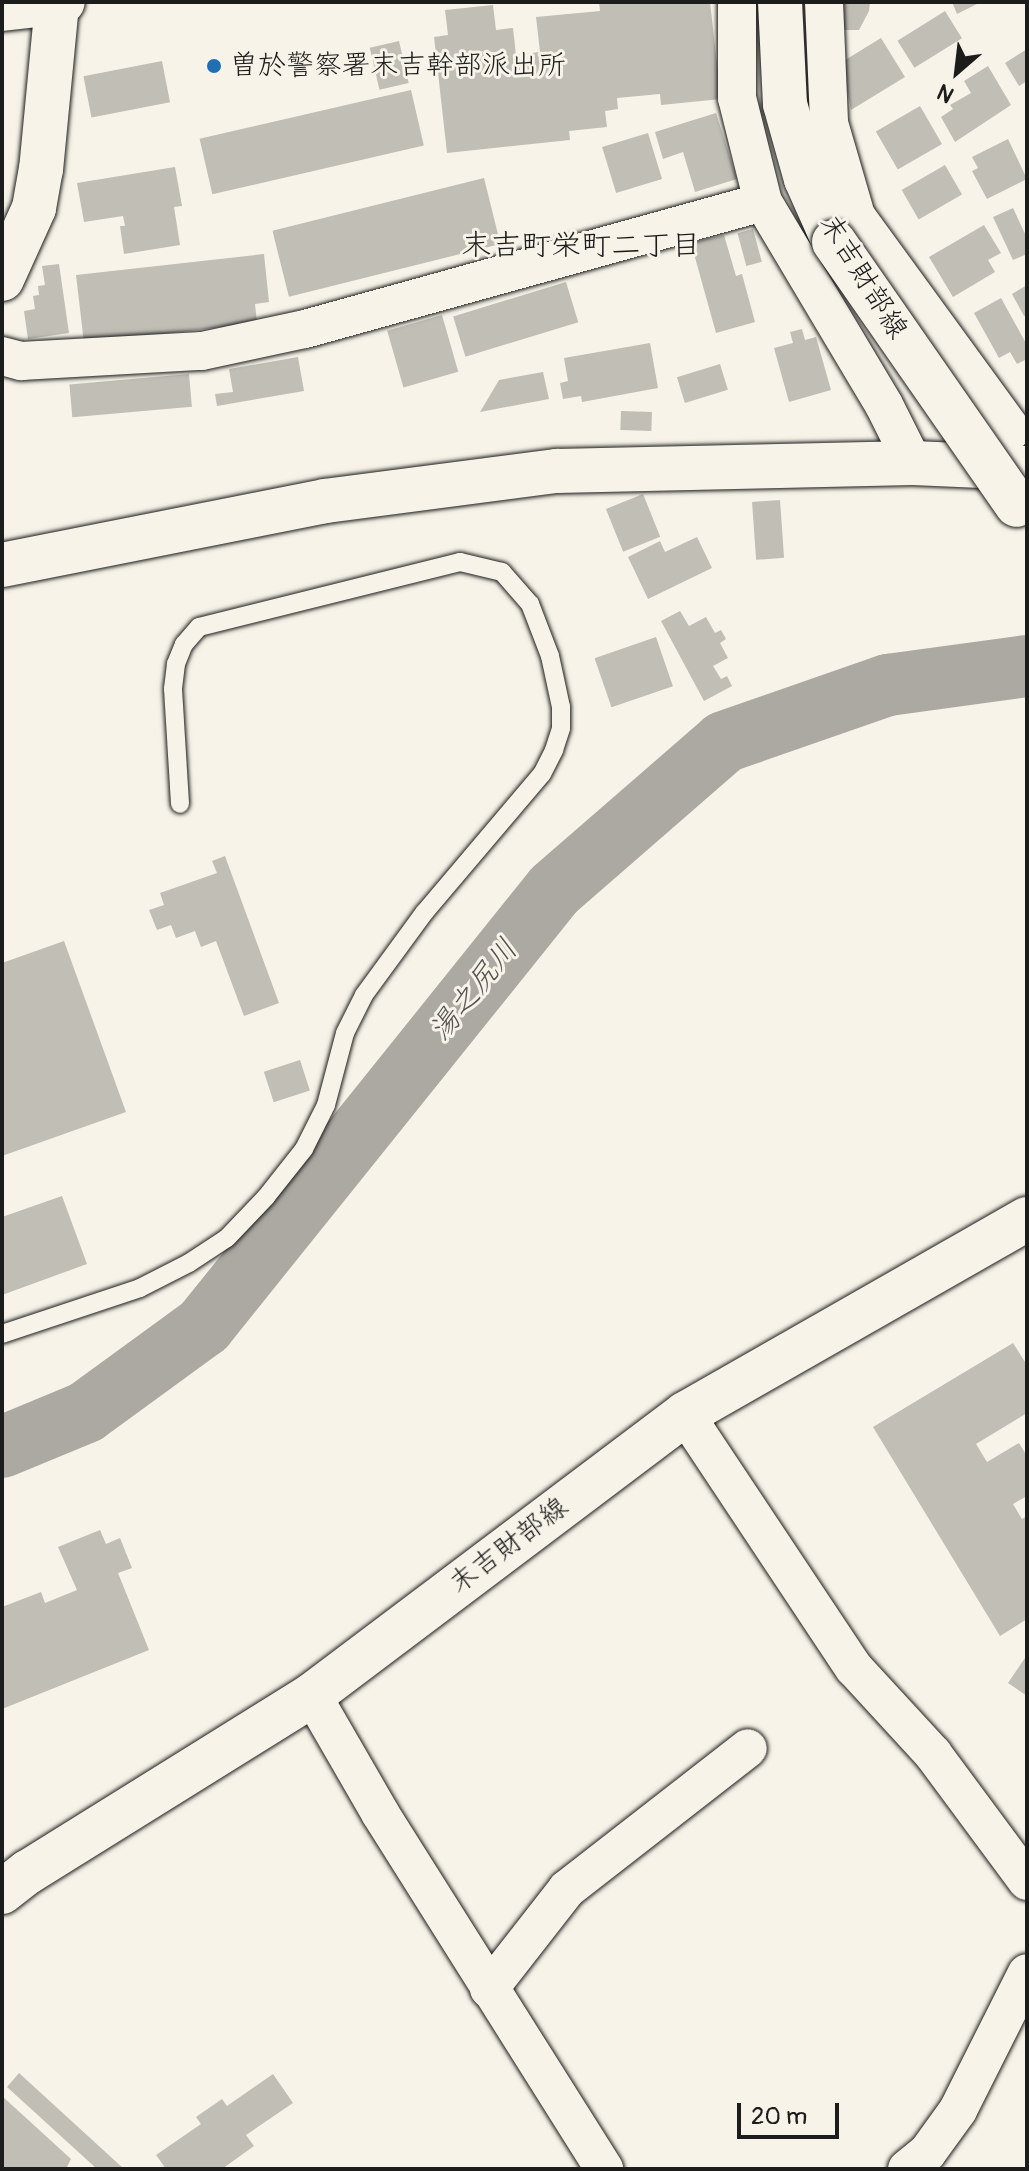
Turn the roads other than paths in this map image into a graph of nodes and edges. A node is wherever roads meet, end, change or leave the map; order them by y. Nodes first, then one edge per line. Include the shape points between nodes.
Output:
1 (59, 2) edge
2 (737, 2) edge
3 (780, 2) edge
4 (824, 2) edge
5 (2, 9) edge
6 (763, 202) junction
7 (2, 279) edge
8 (2, 356) edge
9 (1019, 449) edge
10 (913, 463) junction
11 (1027, 521) edge
12 (2, 565) edge
13 (180, 804) dead end
14 (1027, 1219) edge
15 (2, 1334) edge
16 (685, 1414) junction
17 (312, 1695) junction
18 (748, 1748) dead end
19 (1027, 1881) edge
20 (2, 1892) edge
21 (1027, 1973) edge
22 (489, 1989) junction
23 (604, 2169) edge
24 (907, 2169) edge

1 - 5 main road
1 - 7 main road via 34,208
2 - 6 street via 737,98
3 - 11 main road, 末吉財部線, bridge via 785,104 806,179 834,242
4 - 9 street via 829,123 856,216
6 - 8 street via 305,329 202,351 21,361
6 - 10 street
9 - 10 main road
10 - 12 main road via 557,471 325,501
13 - 15 lane via 173,689 180,654 199,627 460,562 502,572 530,604 550,656 561,707 554,750 542,774 424,913 364,995 345,1033 326,1105 304,1149 227,1238 189,1263 140,1288
14 - 16 main road, 末吉財部線
16 - 17 main road, 末吉財部線
16 - 19 street via 854,1668 933,1754
17 - 20 main road, 末吉財部線
17 - 22 street
18 - 22 street via 567,1889
21 - 24 street via 958,2110 927,2153
22 - 23 street

